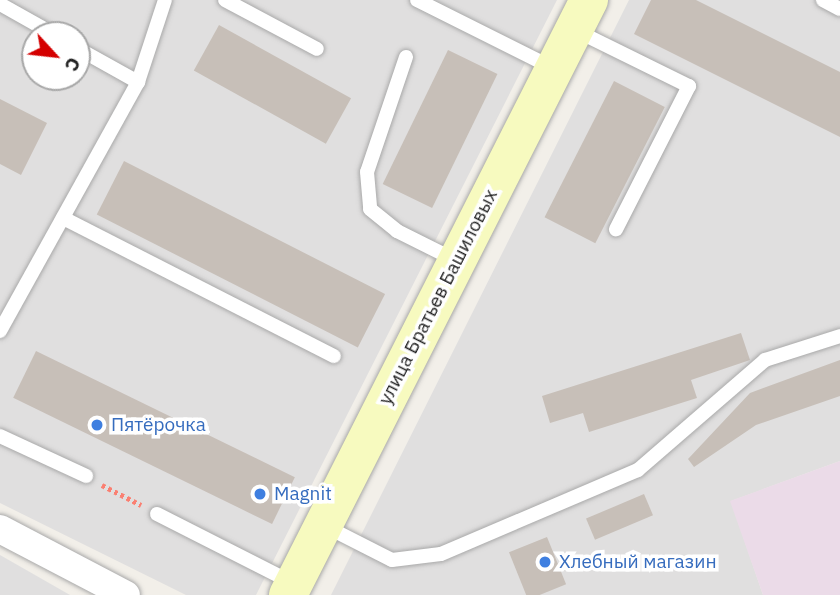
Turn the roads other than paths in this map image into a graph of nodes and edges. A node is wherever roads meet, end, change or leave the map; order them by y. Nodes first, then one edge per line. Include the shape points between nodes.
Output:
1 (165, 0) edge
2 (225, 0) edge
3 (417, 0) edge
4 (823, 0) edge
5 (0, 4) edge
6 (840, 9) edge
7 (581, 15) edge
8 (30, 21) edge
9 (317, 49) dead end
10 (91, 56) edge
11 (406, 57) dead end
12 (554, 69) junction
13 (138, 82) junction
14 (63, 218) junction
15 (616, 229) dead end
16 (457, 261) junction
17 (0, 331) edge
18 (840, 336) edge
19 (334, 356) dead end
20 (0, 436) edge
21 (86, 476) road end
22 (157, 514) road end
23 (324, 525) junction
24 (0, 529) edge
25 (291, 589) edge
26 (126, 595) edge

1 - 13 lane
2 - 9 lane
3 - 12 lane
4 - 6 lane
5 - 8 lane
7 - 12 street, улица Братьев Башиловых
7 - 15 lane via 689,86
10 - 13 lane
11 - 16 lane via 368,172 370,209 397,231
12 - 16 street, улица Братьев Башиловых
13 - 14 lane
14 - 17 lane
14 - 19 lane
16 - 23 street, улица Братьев Башиловых
18 - 23 lane via 765,360 638,470 441,554 392,560
20 - 21 lane
22 - 25 lane
23 - 25 street, улица Братьев Башиловых
24 - 26 street

